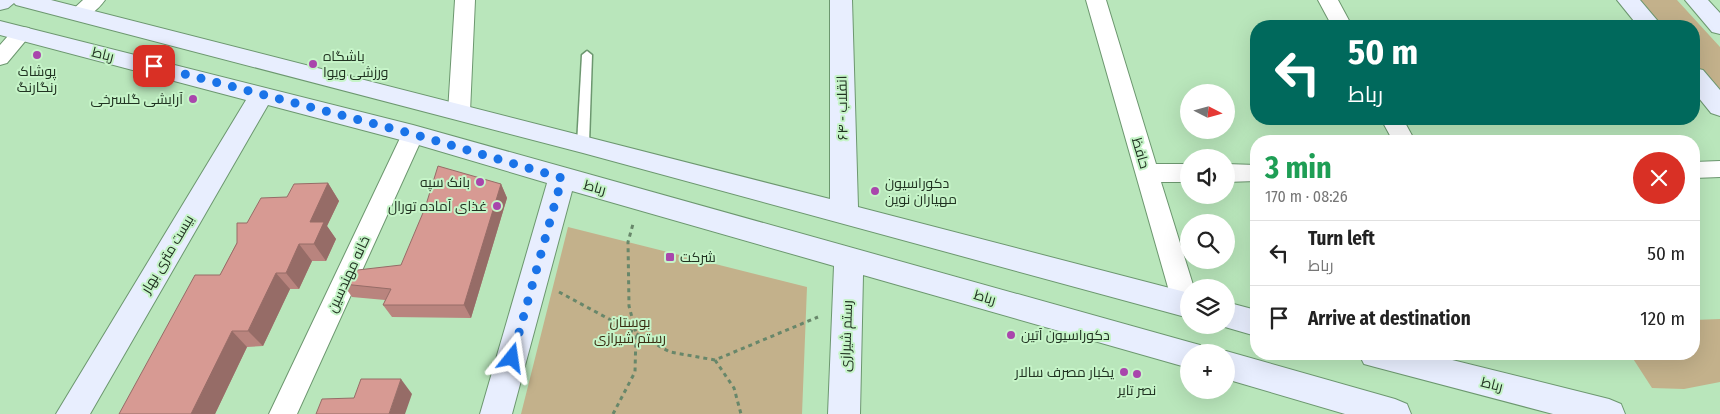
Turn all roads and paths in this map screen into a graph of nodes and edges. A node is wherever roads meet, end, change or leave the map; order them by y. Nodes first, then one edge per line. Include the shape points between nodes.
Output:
1 (5, 0) edge
2 (24, 0) edge
3 (465, 0) edge
4 (841, 0) edge
5 (1096, 0) edge
6 (1328, 0) edge
7 (1628, 0) edge
8 (1696, 0) edge
9 (0, 3) edge
10 (86, 7) edge
11 (1339, 20) edge
12 (1645, 20) edge
13 (1720, 27) edge
14 (11, 31) edge
15 (587, 55) dead end
16 (0, 58) edge
17 (1700, 83) edge
18 (262, 94) junction
19 (1720, 107) edge
20 (459, 112) junction
21 (413, 134) junction
22 (583, 144) junction
23 (1720, 169) edge
24 (1700, 170) edge
25 (1146, 173) junction
26 (1180, 173) edge
27 (1235, 173) edge
28 (1250, 173) edge
29 (562, 178) junction
30 (844, 215) junction
31 (628, 242) dead end
32 (849, 258) junction
33 (1180, 282) edge
34 (553, 288) dead end
35 (1180, 303) edge
36 (1235, 318) edge
37 (1250, 322) edge
38 (805, 323) dead end
39 (636, 333) junction
40 (1180, 352) edge
41 (715, 360) junction
42 (1398, 360) edge
43 (1235, 368) edge
44 (72, 414) edge
45 (284, 414) edge
46 (496, 414) edge
47 (613, 414) edge
48 (741, 414) edge
49 (844, 414) edge
50 (1395, 414) edge
51 (1608, 414) edge

1 - 9 main road
2 - 10 main road
3 - 20 street
4 - 30 main road, انقلاب - ۶۴
5 - 25 street, حافظ
6 - 11 street
7 - 12 main road
8 - 13 main road
10 - 20 main road via 380,93
14 - 16 street
14 - 18 main road, رباط
15 - 22 lane
17 - 19 main road
18 - 21 main road, رباط
18 - 44 main road, بیست متری بهار
20 - 22 main road
21 - 29 main road, رباط
21 - 45 street, خانه مهندسین
22 - 30 main road
23 - 24 street
25 - 26 street
25 - 33 street, حافظ
27 - 28 street
29 - 32 main road, رباط
29 - 46 main road
30 - 35 main road
31 - 39 path via 629,306
32 - 40 main road, رباط
32 - 49 main road, رستم شیرازی
34 - 39 path
36 - 37 main road
38 - 41 path
39 - 41 path via 670,352
39 - 47 path via 635,372
41 - 48 path via 734,388
42 - 51 main road, رباط
43 - 50 main road

